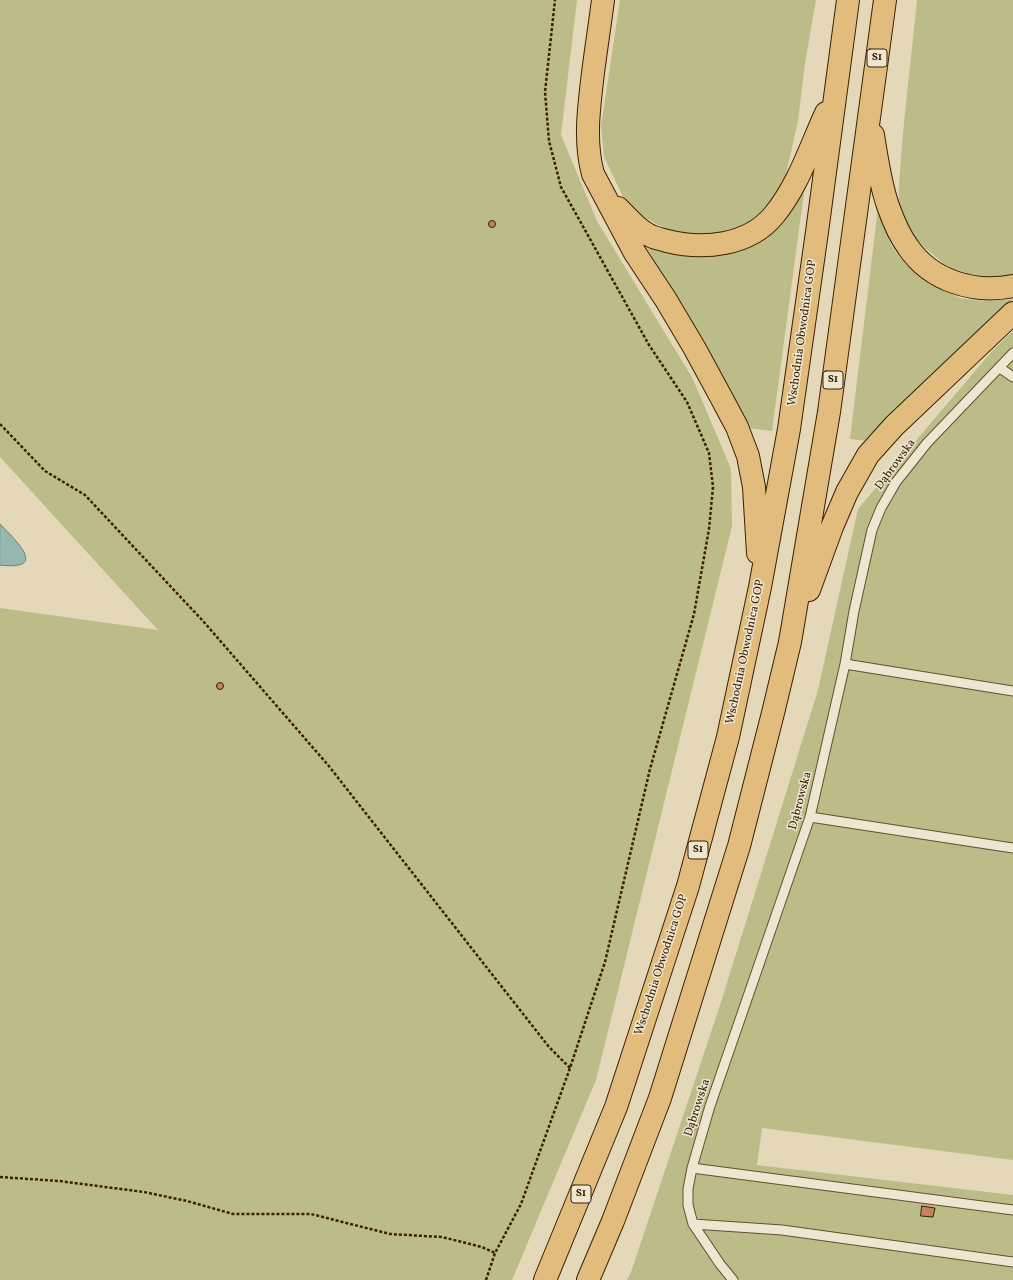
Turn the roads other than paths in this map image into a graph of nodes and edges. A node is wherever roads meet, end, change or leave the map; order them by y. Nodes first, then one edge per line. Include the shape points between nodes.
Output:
1 (603, 0) edge
2 (848, 0) edge
3 (885, 0) edge
4 (836, 92) junction
5 (869, 116) junction
6 (605, 196) junction
7 (1013, 286) edge
8 (1013, 313) edge
9 (1013, 353) edge
10 (1000, 368) junction
11 (1013, 377) edge
12 (760, 587) junction
13 (790, 642) junction
14 (845, 664) junction
15 (1013, 691) edge
16 (810, 817) junction
17 (1013, 848) edge
18 (692, 1168) junction
19 (1013, 1210) edge
20 (693, 1224) junction
21 (1013, 1262) edge
22 (545, 1280) edge
23 (588, 1280) edge
24 (733, 1280) edge

1 - 6 highway via 588,108 588,131 590,161
2 - 4 highway, Wschodnia Obwodnica GOP / S1
3 - 5 highway, S1
4 - 6 highway via 792,189 773,216 758,230 740,239 713,245 684,245 661,239 648,234
4 - 12 highway, Wschodnia Obwodnica GOP / S1 via 789,429
5 - 7 highway via 888,206 908,248 922,263 949,281 980,288
5 - 13 highway, S1 via 829,412
6 - 12 highway via 636,253 695,349 737,427 748,456 754,487
8 - 13 highway via 894,426 868,455 832,526
9 - 10 lane, Dąbrowska
10 - 11 lane
10 - 14 lane, Dąbrowska via 927,443 896,482 880,508 872,530
12 - 22 highway, Wschodnia Obwodnica GOP / S1 via 728,737 688,886 616,1107
13 - 23 highway, S1 via 740,846 700,974 660,1098
14 - 15 lane
14 - 16 lane, Dąbrowska
16 - 17 lane
16 - 18 lane, Dąbrowska via 710,1106
18 - 19 lane
18 - 20 lane, Dąbrowska via 688,1205
20 - 21 lane via 782,1230
20 - 24 lane, Dąbrowska

